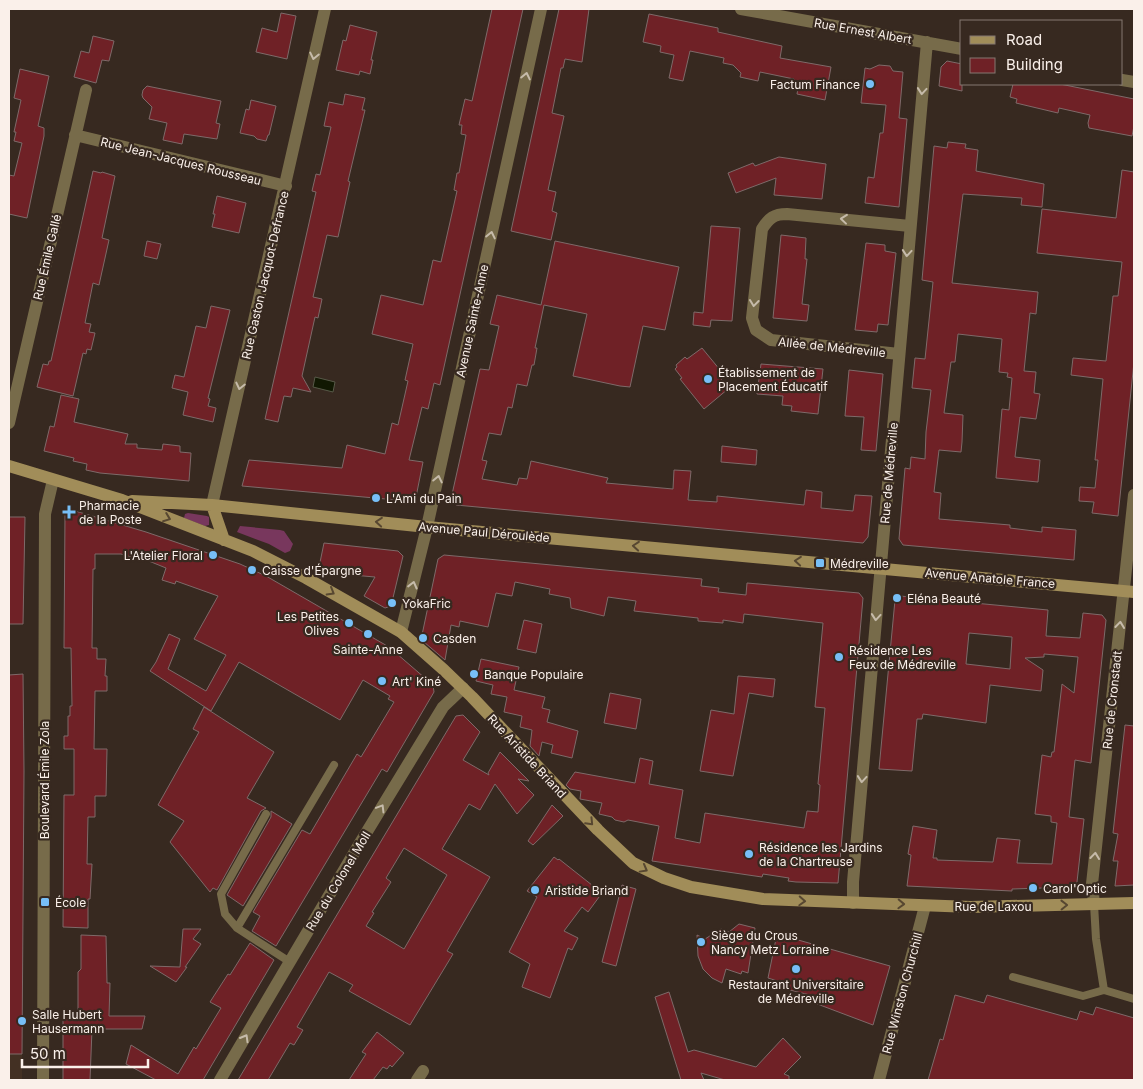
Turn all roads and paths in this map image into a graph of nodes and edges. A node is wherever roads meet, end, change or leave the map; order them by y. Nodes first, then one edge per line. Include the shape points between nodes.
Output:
1 (325, 9) edge
2 (540, 9) edge
3 (741, 9) edge
4 (927, 42) junction
5 (960, 49) edge
6 (86, 90) dead end
7 (75, 135) junction
8 (286, 186) junction
9 (910, 226) junction
10 (899, 354) junction
11 (9, 423) edge
12 (9, 466) edge
13 (53, 480) junction
14 (1134, 495) edge
15 (122, 500) junction
16 (212, 506) junction
17 (427, 527) junction
18 (224, 540) junction
19 (846, 565) joint
20 (881, 568) junction
21 (1129, 591) edge
22 (401, 632) junction
23 (463, 688) junction
24 (334, 765) dead end
25 (266, 814) dead end
26 (853, 903) junction
27 (1134, 903) edge
28 (1094, 904) junction
29 (925, 906) junction
30 (237, 928) junction
31 (290, 962) junction
32 (1013, 977) dead end
33 (1104, 990) junction
34 (1134, 999) edge
35 (43, 1080) edge
36 (220, 1080) edge
37 (879, 1080) edge

1 -> 8 street, Rue Gaston Jacquot-Defrance
17 -> 2 street, Avenue Sainte-Anne
3 - 4 street, Rue Ernest Albert
4 - 5 street, Rue Ernest Albert
4 -> 9 street, Rue de Médreville
6 - 7 street, Rue Émile Gallé
7 - 8 street, Rue Jean-Jacques Rousseau
7 - 11 street, Rue Émile Gallé
8 -> 16 street, Rue Gaston Jacquot-Defrance
9 -> 10 street, Rue de Médreville
9 -> 10 street, Allée de Médreville via 776,214 762,229 752,318 756,330 772,340
10 - 20 street, Rue de Médreville
12 - 13 main road, Avenue Paul Déroulède
13 - 15 main road, Avenue Paul Déroulède
13 - 35 street, Boulevard Émile Zola via 45,514
14 - 21 street, Rue de Cronstadt
15 - 16 main road, Avenue Paul Déroulède
15 -> 18 main road, Avenue Paul Déroulède
17 -> 16 main road, Avenue Paul Déroulède
16 - 18 main road
19 -> 17 main road, Avenue Paul Déroulède
22 -> 17 street, Avenue Sainte-Anne
18 -> 22 main road, Rue Aristide Briand via 285,566
19 - 20 main road, Avenue Anatole France
20 - 21 main road, Avenue Anatole France
20 -> 26 street, Rue de Médreville
28 -> 21 street, Rue de Cronstadt via 1092,884
22 - 23 main road, Rue Aristide Briand
23 -> 26 main road, Rue Aristide Briand via 598,830 640,868 691,887 718,892 763,899
31 -> 23 street, Rue du Colonel Moll via 443,707
24 - 30 lane
25 - 30 lane via 221,894 225,914
26 -> 29 main road, Rue de Laxou
27 - 28 main road, Rue de Laxou
29 -> 28 main road, Rue de Laxou
28 - 33 lane
29 - 37 street, Rue Winston Churchill
30 - 31 lane
36 -> 31 street, Rue du Colonel Moll
32 - 33 lane via 1083,996
33 - 34 lane

